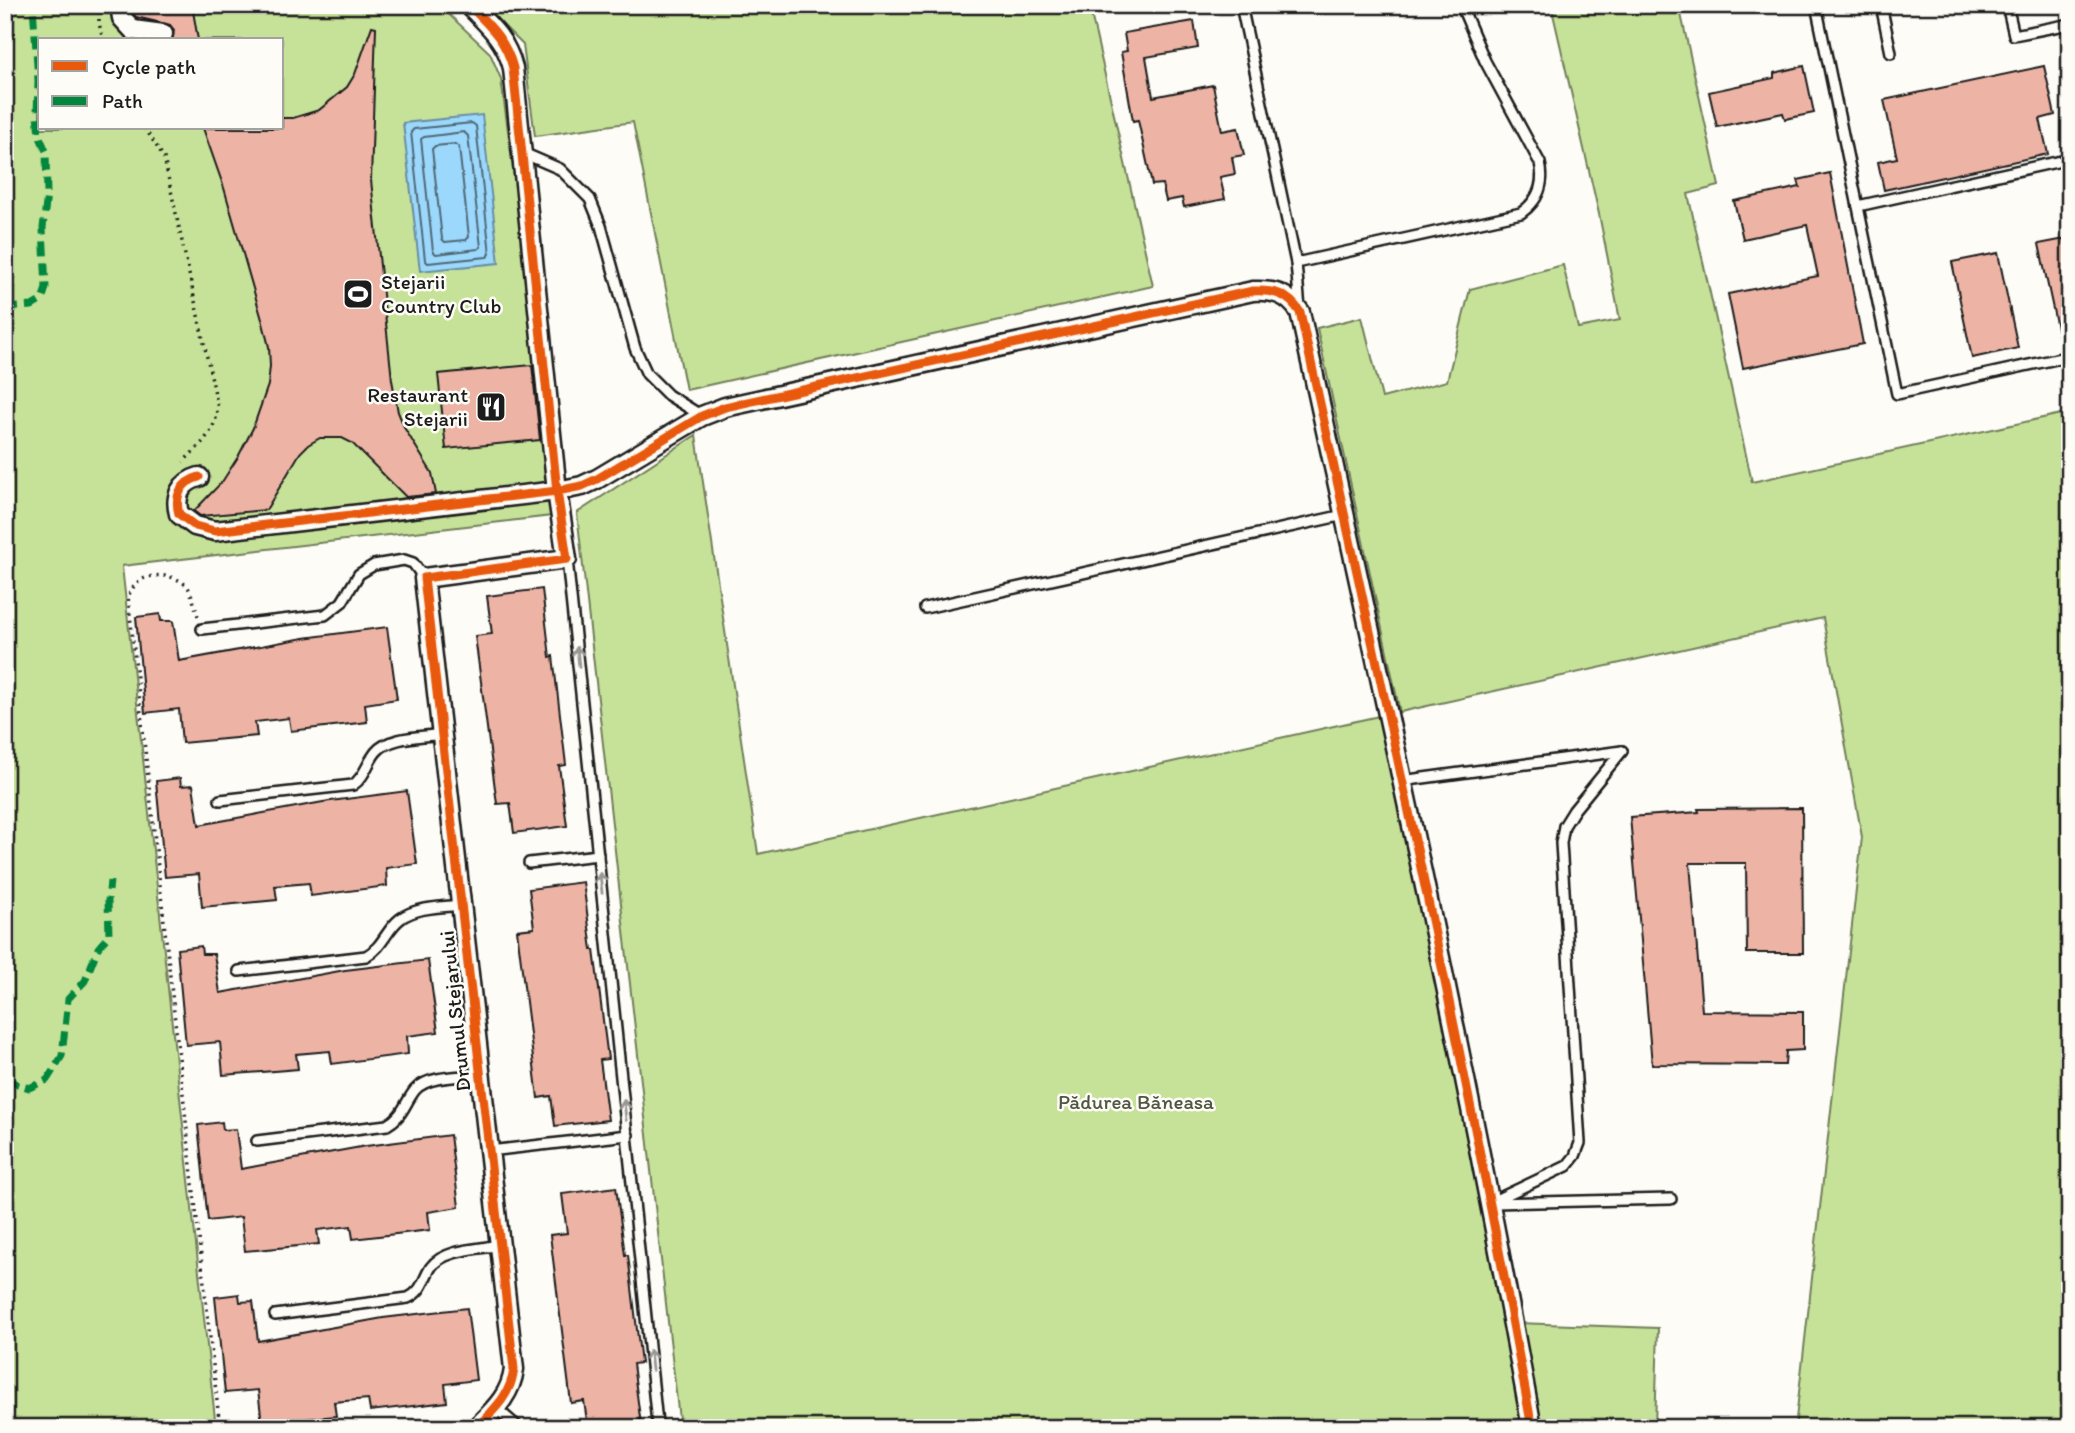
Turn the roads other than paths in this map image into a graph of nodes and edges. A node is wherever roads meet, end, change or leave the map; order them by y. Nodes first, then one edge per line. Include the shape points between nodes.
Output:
1 (120, 5) edge
2 (470, 5) edge
3 (1241, 5) edge
4 (1461, 5) edge
5 (1816, 5) edge
6 (1881, 5) edge
7 (2007, 5) edge
8 (2070, 24) edge
9 (163, 34) dead end
10 (1891, 53) dead end
11 (523, 153) junction
12 (2070, 159) edge
13 (1858, 206) junction
14 (1297, 263) junction
15 (1300, 312) junction
16 (2070, 356) edge
17 (702, 416) junction
18 (199, 477) dead end
19 (557, 491) junction
20 (1344, 515) junction
21 (567, 559) junction
22 (424, 578) junction
23 (925, 608) dead end
24 (202, 629) road end
25 (442, 734) junction
26 (1401, 781) junction
27 (220, 800) dead end
28 (598, 855) junction
29 (529, 863) dead end
30 (461, 905) junction
31 (239, 971) dead end
32 (480, 1074) junction
33 (628, 1135) junction
34 (257, 1142) dead end
35 (489, 1151) junction
36 (1671, 1199) dead end
37 (1489, 1203) junction
38 (500, 1245) junction
39 (275, 1315) dead end
40 (485, 1419) edge
41 (519, 1428) edge
42 (656, 1428) edge
43 (1532, 1428) edge

1 - 9 street via 122,18 133,30
2 - 11 street via 498,33 510,55
3 - 14 lane
4 - 14 lane via 1485,61 1540,163 1543,178 1538,196 1521,213
5 - 13 lane
6 - 10 lane
7 - 8 lane via 2014,36
11 - 17 lane via 560,169 590,199 647,374 668,395
11 - 19 street
12 - 13 lane
13 - 16 lane via 1897,394
14 - 15 lane
15 - 17 street via 1292,299 1279,293 1253,291 725,407
15 - 20 street
17 - 19 street via 597,479
18 - 19 street via 181,487 176,505 185,520 215,531
19 - 21 street
20 - 23 lane
20 - 26 street
21 - 22 street
28 -> 21 lane
22 - 24 lane via 413,563 404,560 374,565 359,574 342,602 325,615
22 - 25 street, Drumul Stejarului
25 - 27 lane via 382,746 353,785
25 - 30 street, Drumul Stejarului
26 - 37 street
26 - 37 lane via 1622,751 1574,810 1561,843 1580,1143 1567,1166
28 - 29 lane
33 -> 28 lane
30 - 31 lane via 401,918 382,944 366,956
30 - 32 street, Drumul Stejarului
32 - 34 lane via 423,1083 399,1117 387,1125
32 - 35 street, Drumul Stejarului
33 - 35 lane
42 -> 33 lane
35 - 38 street, Drumul Stejarului
36 - 37 lane
37 - 43 street
38 - 39 lane via 443,1258 430,1268 420,1290 408,1298
38 - 40 street, Drumul Stejarului via 514,1369 510,1390
40 - 41 lane

